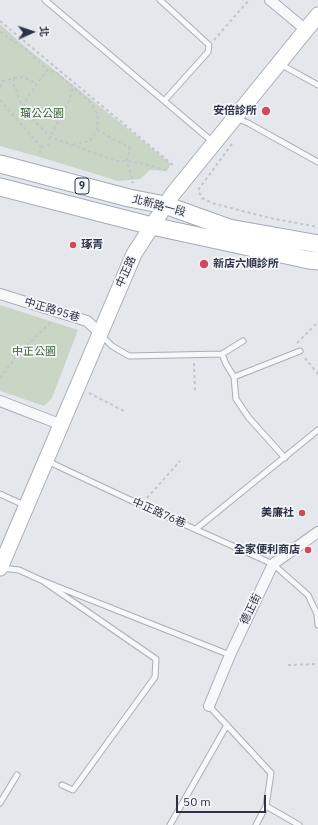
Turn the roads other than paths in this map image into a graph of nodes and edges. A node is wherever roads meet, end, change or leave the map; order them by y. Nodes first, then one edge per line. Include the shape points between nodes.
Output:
1 (45, 0) edge
2 (160, 0) edge
3 (270, 0) edge
4 (318, 14) edge
5 (306, 30) junction
6 (279, 63) junction
7 (318, 85) edge
8 (164, 101) junction
9 (235, 118) junction
10 (214, 143) junction
11 (318, 162) edge
12 (0, 164) edge
13 (0, 187) edge
14 (165, 206) junction
15 (152, 226) junction
16 (318, 244) edge
17 (318, 261) edge
18 (0, 294) edge
19 (100, 334) junction
20 (243, 341) dead end
21 (300, 351) road end
22 (222, 354) junction
23 (234, 377) junction
24 (0, 401) edge
25 (62, 425) junction
26 (318, 430) edge
27 (285, 458) junction
28 (46, 461) junction
29 (0, 494) edge
30 (27, 506) junction
31 (196, 529) junction
32 (318, 532) edge
33 (273, 564) junction
34 (0, 568) edge
35 (43, 581) junction
36 (318, 625) edge
37 (230, 655) junction
38 (209, 706) joint
39 (227, 725) junction
40 (17, 775) dead end
41 (62, 785) dead end
42 (0, 804) edge
43 (266, 806) junction
44 (170, 825) edge
45 (256, 825) edge
46 (298, 825) edge

1 - 8 lane
2 - 8 lane via 209,45 208,52
3 - 5 street
4 - 5 street, 中正路
5 - 6 street, 中正路
6 - 7 lane
6 - 9 street, 中正路
8 - 10 lane
9 - 10 street, 中正路
9 - 11 lane
10 - 14 street, 中正路
12 - 14 main road, 北新路一段 / 9
13 - 15 main road, 北新路一段 / 9
14 - 15 street, 中正路
14 - 16 main road, 北新路一段 / 9 via 229,228
15 - 17 main road, 北新路一段 / 9
15 - 19 street, 中正路 via 134,254
18 - 19 street, 中正路95巷 via 87,321
19 - 22 lane via 112,346 129,356
19 - 25 street, 中正路
20 - 22 lane
21 - 23 lane
22 - 23 lane
23 - 27 lane via 236,399 249,418
24 - 25 street
25 - 28 street, 中正路
26 - 27 lane
27 - 31 lane
28 - 30 street, 中正路
28 - 31 lane, 中正路76巷
29 - 30 lane
30 - 34 street, 中正路
31 - 33 lane, 中正路76巷
32 - 33 street, 德正街
33 - 36 lane, 中正路76巷 via 308,595 317,614
33 - 37 street, 德正街
34 - 35 lane via 19,570
35 - 37 lane
35 - 41 lane via 156,659 155,677 73,790
37 - 38 street, 德正街
38 - 39 lane
39 - 43 lane via 271,773
39 - 44 lane
40 - 42 lane
43 - 45 lane
43 - 46 lane

